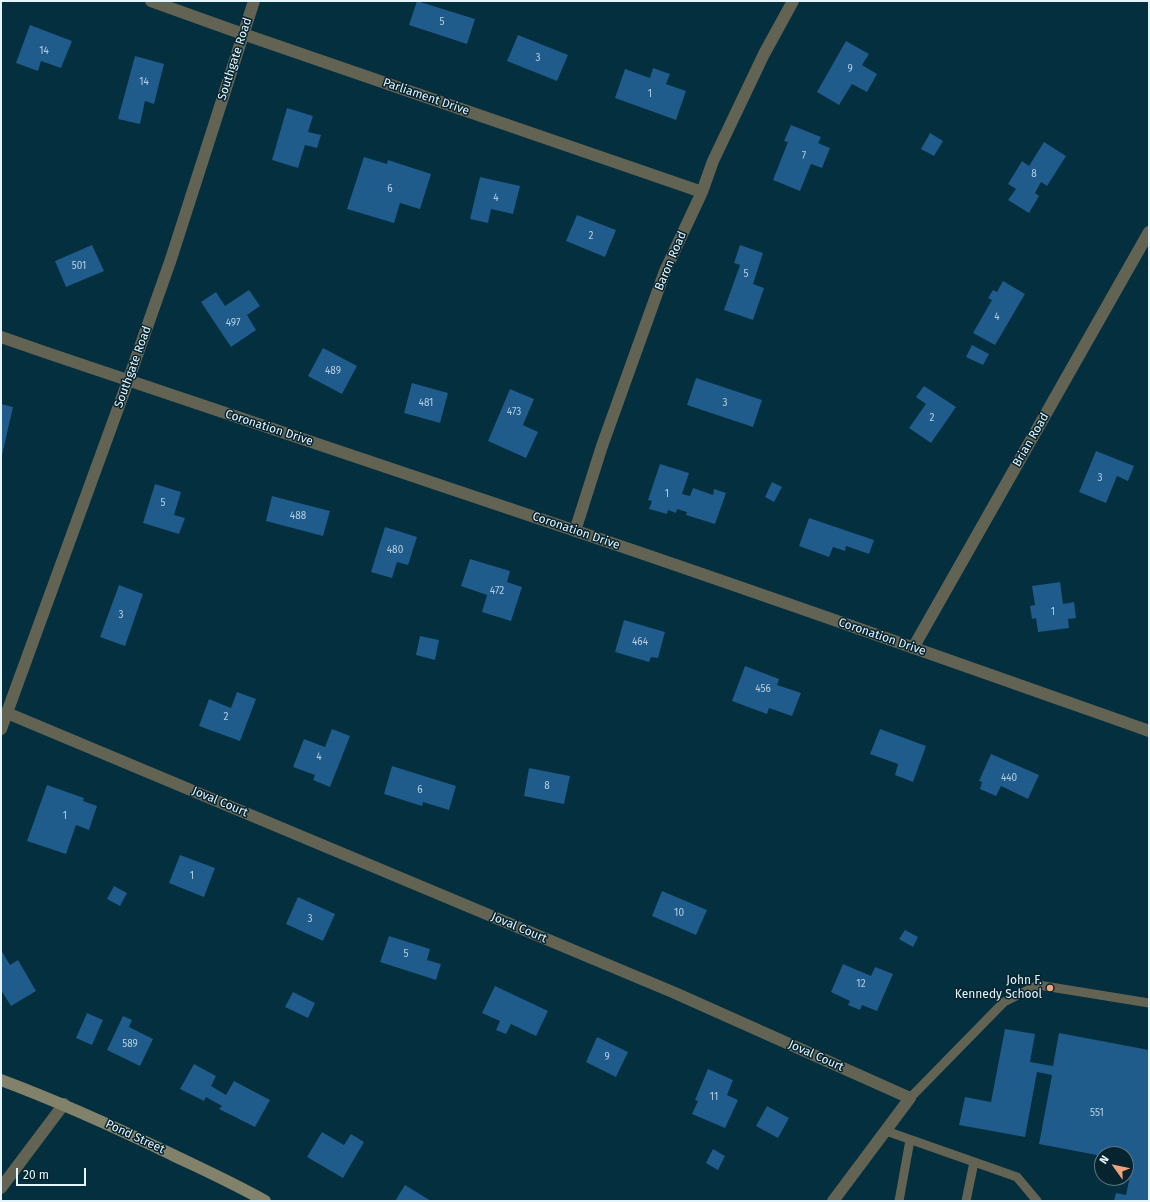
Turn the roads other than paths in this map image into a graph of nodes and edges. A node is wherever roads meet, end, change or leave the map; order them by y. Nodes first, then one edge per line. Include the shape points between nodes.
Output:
1 (151, 1) edge
2 (254, 1) edge
3 (793, 1) edge
4 (243, 34) junction
5 (702, 192) junction
6 (1149, 232) edge
7 (1, 337) edge
8 (128, 381) junction
9 (575, 531) junction
10 (913, 648) junction
11 (7, 713) junction
12 (1, 729) edge
13 (1149, 731) edge
14 (1149, 1003) edge
15 (1, 1080) edge
16 (910, 1098) junction
17 (64, 1104) junction
18 (886, 1131) junction
19 (910, 1140) junction
20 (974, 1162) junction
21 (1, 1188) edge
22 (265, 1201) edge
23 (834, 1201) edge
24 (899, 1201) edge
25 (966, 1201) edge
26 (1037, 1201) edge

1 - 4 street, Parliament Drive
2 - 4 street, Southgate Road
3 - 5 street, Baron Road via 764,54 713,161
4 - 5 street, Parliament Drive
4 - 8 street, Southgate Road via 173,252
5 - 9 street, Baron Road via 665,271 602,446
6 - 10 street, Brian Road
7 - 8 street, Coronation Drive
8 - 9 street, Coronation Drive
8 - 11 street, Southgate Road
9 - 10 street, Coronation Drive
10 - 13 street, Coronation Drive
11 - 12 street, Southgate Road
11 - 16 street, Joval Court via 675,993
14 - 16 lane via 1038,985 1004,1002
15 - 17 main road, Pond Street
16 - 18 street
17 - 21 street
17 - 22 main road, Pond Street via 244,1188
18 - 19 lane
18 - 23 street
19 - 20 lane
19 - 24 lane
20 - 25 lane
20 - 26 lane via 1017,1177

